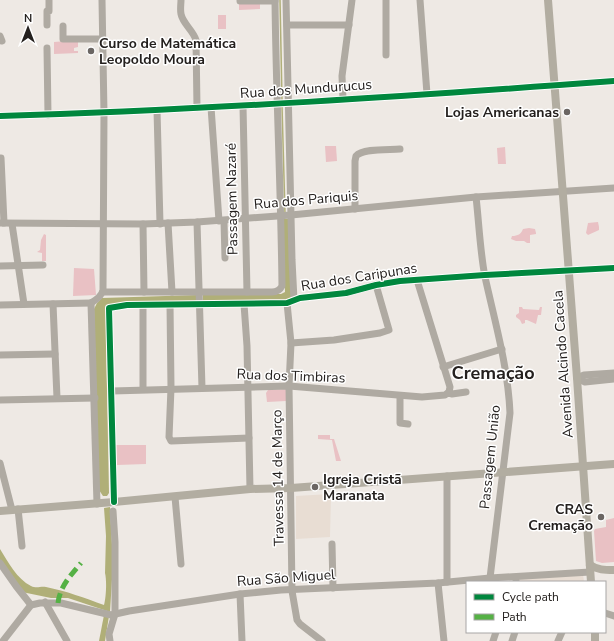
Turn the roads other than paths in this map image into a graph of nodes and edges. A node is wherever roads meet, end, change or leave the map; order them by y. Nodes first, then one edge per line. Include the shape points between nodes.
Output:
1 (49, 0) edge
2 (102, 0) edge
3 (181, 0) edge
4 (286, 0) edge
5 (352, 0) edge
6 (386, 0) edge
7 (420, 0) edge
8 (548, 0) edge
9 (240, 1) dead end
10 (275, 1) edge
11 (47, 25) dead end
12 (287, 25) junction
13 (349, 25) junction
14 (63, 26) dead end
15 (103, 39) junction
16 (47, 48) dead end
17 (386, 55) dead end
18 (614, 81) edge
19 (554, 86) junction
20 (427, 94) junction
21 (343, 99) junction
22 (277, 104) junction
23 (289, 104) junction
24 (244, 106) junction
25 (197, 108) junction
26 (211, 108) junction
27 (157, 110) junction
28 (104, 113) junction
29 (48, 115) junction
30 (0, 116) edge
31 (400, 149) dead end
32 (1, 158) dead end
33 (614, 188) edge
34 (563, 191) junction
35 (476, 197) junction
36 (356, 209) junction
37 (291, 215) junction
38 (282, 216) junction
39 (246, 219) junction
40 (221, 221) junction
41 (197, 222) junction
42 (2, 223) edge
43 (103, 223) junction
44 (164, 223) junction
45 (12, 224) junction
46 (144, 224) junction
47 (225, 258) dead end
48 (19, 265) junction
49 (43, 265) dead end
50 (0, 266) edge
51 (614, 268) edge
52 (569, 270) junction
53 (485, 275) junction
54 (417, 280) junction
55 (376, 285) junction
56 (103, 292) junction
57 (144, 292) junction
58 (172, 292) junction
59 (200, 292) junction
60 (247, 292) junction
61 (294, 300) junction
62 (91, 303) junction
63 (287, 303) junction
64 (24, 304) junction
65 (53, 304) junction
66 (170, 304) junction
67 (200, 304) junction
68 (244, 304) junction
69 (0, 305) edge
70 (143, 305) junction
71 (290, 343) junction
72 (502, 349) junction
73 (55, 354) junction
74 (0, 355) edge
75 (443, 367) junction
76 (614, 373) edge
77 (577, 378) junction
78 (614, 379) edge
79 (289, 386) junction
80 (248, 387) junction
81 (171, 388) junction
82 (202, 388) junction
83 (143, 389) junction
84 (112, 391) junction
85 (449, 392) junction
86 (466, 392) dead end
87 (400, 396) junction
88 (56, 398) junction
89 (95, 398) junction
90 (0, 400) edge
91 (408, 424) dead end
92 (249, 438) junction
93 (0, 463) edge
94 (614, 464) edge
95 (583, 466) junction
96 (502, 473) junction
97 (447, 476) junction
98 (290, 488) junction
99 (250, 490) junction
100 (175, 497) junction
101 (97, 504) junction
102 (113, 507) junction
103 (15, 510) junction
104 (0, 511) edge
105 (332, 544) dead end
106 (22, 546) dead end
107 (0, 564) edge
108 (181, 564) dead end
109 (610, 570) edge
110 (590, 575) edge
111 (505, 577) junction
112 (490, 578) junction
113 (515, 581) edge
114 (447, 582) junction
115 (438, 583) junction
116 (333, 588) junction
117 (292, 591) junction
118 (240, 594) junction
119 (45, 602) junction
120 (31, 605) junction
121 (110, 614) junction
122 (3, 641) edge
123 (67, 641) edge
124 (110, 641) edge
125 (242, 641) edge
126 (322, 641) edge
127 (444, 641) edge

1 - 11 street
2 - 15 street
3 - 25 street via 181,14 196,40
4 - 12 street
5 - 13 street
6 - 17 street
7 - 20 street
8 - 19 main road, Avenida Alcindo Cacela
9 - 10 street
10 - 22 street
12 - 13 street
12 - 23 street
13 - 21 street via 342,76
14 - 15 street via 63,39
15 - 28 street
16 - 29 street
18 - 19 street, Rua dos Mundurucus
19 - 20 street, Rua dos Mundurucus
19 - 34 main road, Avenida Alcindo Cacela
20 - 21 street, Rua dos Mundurucus
21 - 23 street, Rua dos Mundurucus
22 - 23 street, Rua dos Mundurucus
22 - 24 street, Rua dos Mundurucus
22 - 38 street
23 - 37 street
24 - 26 street, Rua dos Mundurucus
24 - 39 street, Passagem Nazaré
25 - 26 street, Rua dos Mundurucus
25 - 27 street, Rua dos Mundurucus
26 - 40 street
27 - 28 street, Rua dos Mundurucus
27 - 44 street
28 - 29 street, Rua dos Mundurucus
28 - 43 street
29 - 30 street, Rua dos Mundurucus
31 - 36 street via 361,152 356,156
32 - 42 street
33 - 34 street, Rua dos Pariquis
34 - 35 street, Rua dos Pariquis
34 - 52 main road, Avenida Alcindo Cacela
35 - 36 street, Rua dos Pariquis
35 - 53 street, Passagem União
36 - 37 street, Rua dos Pariquis
37 - 38 street, Rua dos Pariquis
37 - 61 street
38 - 39 street, Rua dos Pariquis
38 - 60 street, Rua dos Caripunas via 282,286 276,292
39 - 40 street, Rua dos Pariquis
39 - 60 street, Passagem Nazaré
40 - 41 street, Rua dos Pariquis
40 - 47 street
41 - 44 street, Rua dos Pariquis
41 - 59 street
42 - 45 street, Rua dos Pariquis
43 - 45 street, Rua dos Pariquis
43 - 46 street, Rua dos Pariquis
43 - 56 street
44 - 46 street, Rua dos Pariquis
44 - 58 street
45 - 48 street
46 - 57 street
48 - 49 street
48 - 50 street
48 - 64 street
51 - 52 street, Rua dos Caripunas
52 - 53 street, Rua dos Caripunas
52 - 77 main road, Avenida Alcindo Cacela
53 - 54 street, Rua dos Caripunas
53 - 72 street, Passagem União
54 - 55 street, Rua dos Caripunas
54 - 75 street
55 - 61 street, Rua dos Caripunas via 346,293
55 - 71 street via 389,330 334,340
56 - 57 street, Rua dos Caripunas
56 - 62 street
57 - 58 street, Rua dos Caripunas
58 - 59 street, Rua dos Caripunas
59 - 60 street, Rua dos Caripunas
59 - 67 street
61 - 63 street, Rua dos Caripunas
62 - 65 street
62 - 89 street
63 - 68 street, Rua dos Caripunas
63 - 71 street, Travessa 14 de Março
64 - 65 street
64 - 69 street
65 - 73 street
66 - 67 street, Rua dos Caripunas
66 - 70 street, Rua dos Caripunas
66 - 81 street
67 - 68 street, Rua dos Caripunas
67 - 82 street
68 - 80 street
70 - 83 street
70 - 84 street, Rua dos Caripunas via 109,308
71 - 79 street, Travessa 14 de Março
72 - 75 street
72 - 96 street, Passagem União via 510,413
73 - 74 street
73 - 88 street
75 - 85 street via 450,387
76 - 77 street via 584,375
77 - 78 street via 585,382
77 - 95 main road, Avenida Alcindo Cacela
79 - 80 street, Rua dos Timbiras
79 - 87 street, Rua dos Timbiras
79 - 98 street, Travessa 14 de Março
80 - 82 street, Rua dos Timbiras
80 - 92 street
81 - 82 street, Rua dos Timbiras
81 - 83 street, Rua dos Timbiras
81 - 92 street via 171,441
83 - 84 street, Rua dos Timbiras
84 - 102 street
85 - 86 street, Rua dos Timbiras
85 - 87 street, Rua dos Timbiras via 440,396
87 - 91 street via 400,423
88 - 89 street
88 - 90 street
89 - 101 street
92 - 99 street
93 - 103 street
94 - 95 main road
95 - 96 main road
95 - 110 main road, Avenida Alcindo Cacela
96 - 97 main road
96 - 112 street, Passagem União
97 - 98 main road
97 - 114 street
98 - 99 main road
98 - 117 street, Travessa 14 de Março
99 - 100 main road
100 - 102 main road
100 - 108 street
101 - 102 main road
101 - 103 main road
102 - 121 street via 115,542
103 - 104 main road
103 - 106 street
105 - 116 street
107 - 120 street
109 - 110 main road, Rua São Miguel
109 - 110 main road, Rua São Miguel via 597,569
110 - 111 street, Rua São Miguel
111 - 112 street, Rua São Miguel
111 - 113 street
112 - 114 street, Rua São Miguel
114 - 115 street, Rua São Miguel
115 - 116 street, Rua São Miguel
115 - 127 street
116 - 117 street, Rua São Miguel
117 - 118 street, Rua São Miguel
117 - 126 street, Travessa 14 de Março via 297,620
118 - 121 street, Rua São Miguel
118 - 125 street
119 - 120 street, Rua São Miguel
119 - 121 street, Rua São Miguel
119 - 123 street
120 - 122 street
121 - 124 street

